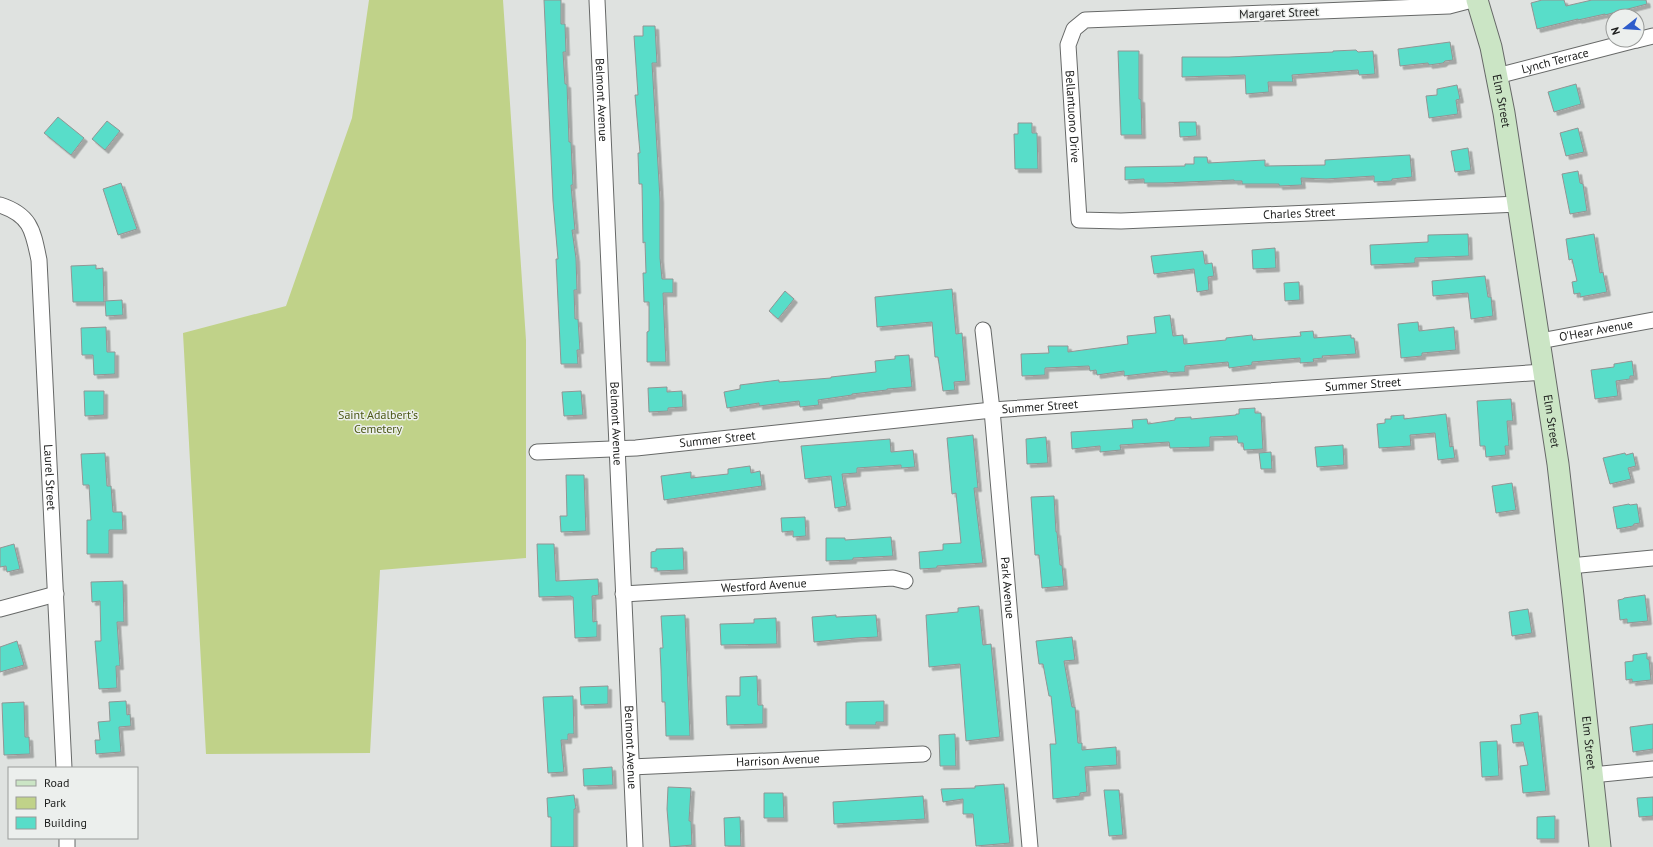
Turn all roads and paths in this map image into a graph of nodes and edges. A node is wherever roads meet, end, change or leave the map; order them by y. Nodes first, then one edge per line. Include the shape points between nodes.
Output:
1 (597, 0) edge
2 (1472, 0) edge
3 (1477, 0) edge
4 (1085, 20) joint
5 (1606, 48) edge
6 (1497, 76) junction
7 (1519, 204) junction
8 (0, 205) edge
9 (1079, 220) joint
10 (1653, 320) edge
11 (983, 330) dead end
12 (1540, 341) junction
13 (1544, 372) junction
14 (992, 410) junction
15 (617, 448) junction
16 (537, 452) dead end
17 (1653, 558) edge
18 (1570, 566) junction
19 (905, 581) dead end
20 (56, 594) junction
21 (623, 594) junction
22 (0, 609) edge
23 (923, 754) dead end
24 (631, 766) junction
25 (64, 767) edge
26 (1653, 770) edge
27 (1592, 775) junction
28 (635, 847) edge
29 (1030, 847) edge
30 (1600, 847) edge

1 - 15 street, Belmont Avenue
2 - 4 street, Margaret Street via 1449,6
3 - 6 main road, Elm Street
4 - 9 street, Bellantuono Drive via 1074,29 1068,45
5 - 6 street, Lynch Terrace
6 - 7 main road, Elm Street
7 - 9 street, Charles Street via 1121,222
7 - 12 main road, Elm Street
8 - 20 street, Laurel Street via 11,208 22,216 33,231 39,260
10 - 12 street, O'Hear Avenue
11 - 14 street, Park Avenue
12 - 13 main road, Elm Street
13 - 14 street, Summer Street
13 - 18 main road, Elm Street
14 - 15 street, Summer Street
14 - 29 street, Park Avenue
15 - 16 street, Summer Street
15 - 21 street, Belmont Avenue
17 - 18 street
18 - 27 main road, Elm Street
19 - 21 street, Westford Avenue via 893,578
20 - 22 street
20 - 25 street, Laurel Street
21 - 24 street, Belmont Avenue
23 - 24 street, Harrison Avenue
24 - 28 street, Belmont Avenue
26 - 27 street
27 - 30 main road, Elm Street

